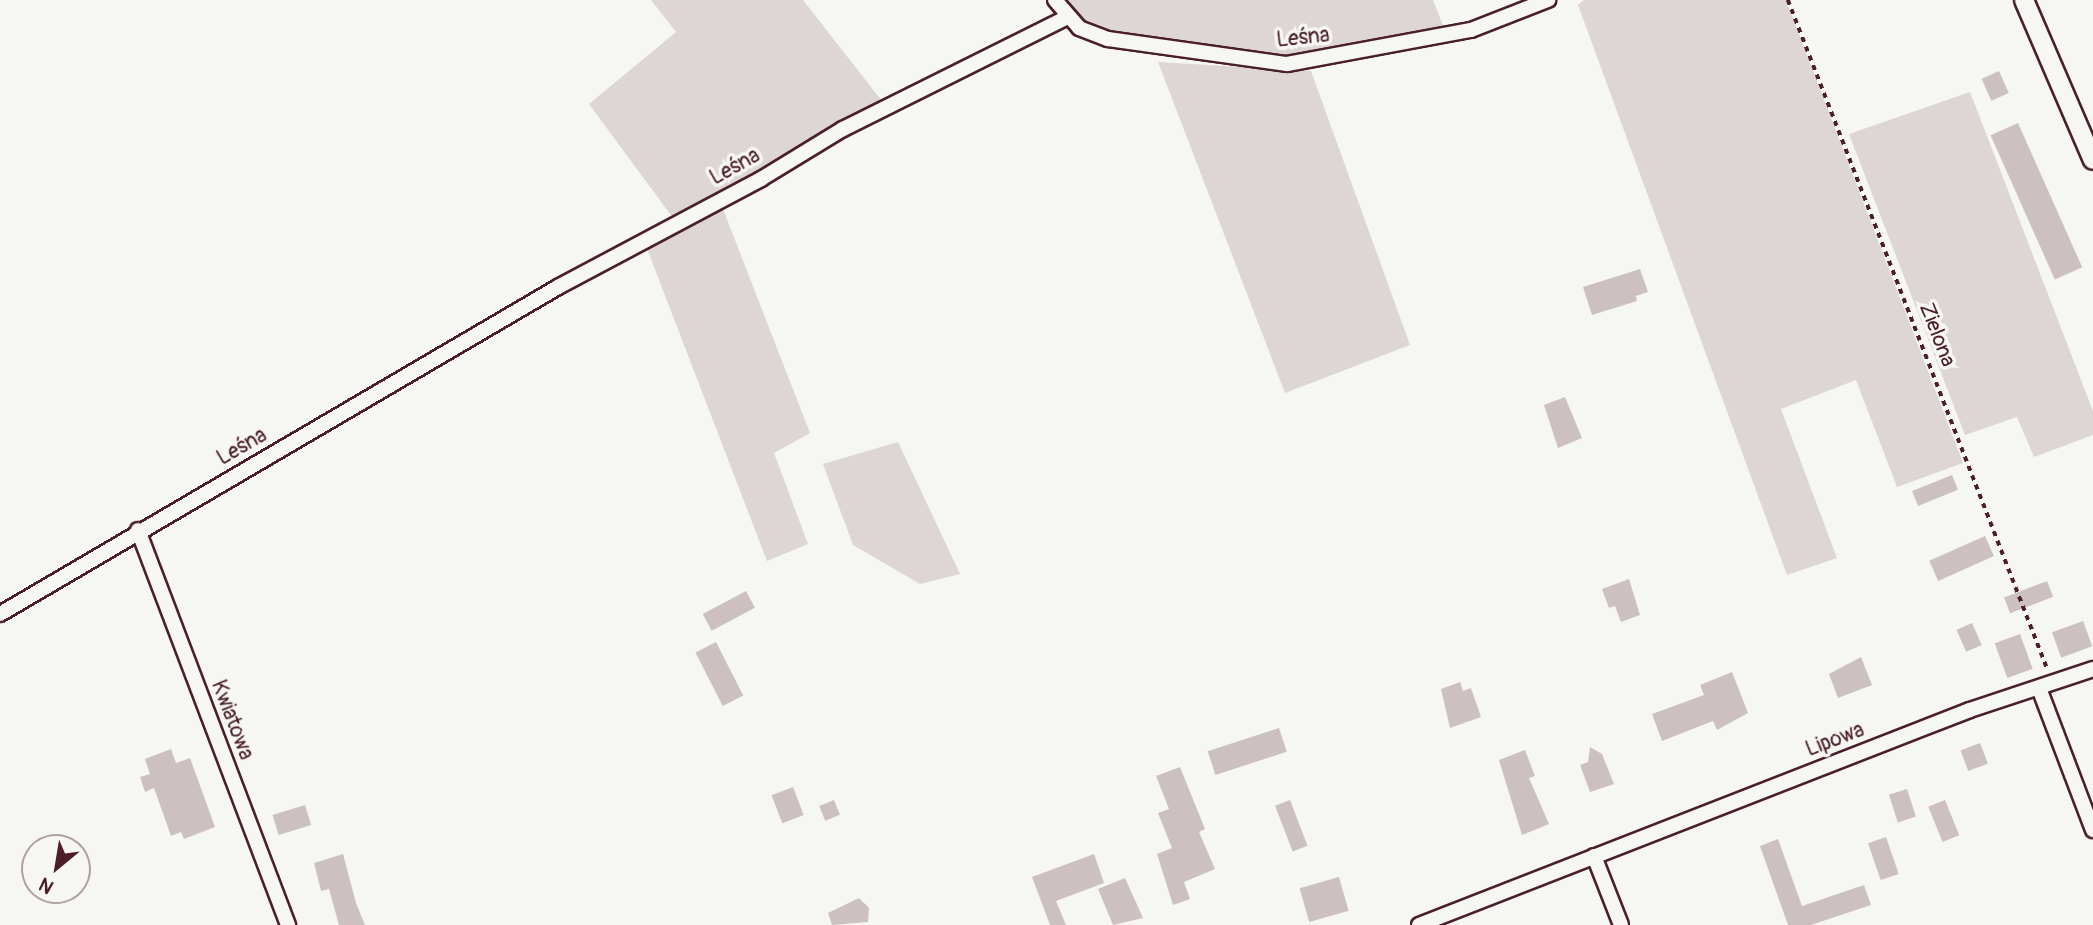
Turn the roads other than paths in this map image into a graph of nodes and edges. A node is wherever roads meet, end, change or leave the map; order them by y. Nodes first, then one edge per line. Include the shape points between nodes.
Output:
1 (1055, 0) edge
2 (1548, 0) edge
3 (2024, 0) edge
4 (1066, 18) junction
5 (2093, 160) edge
6 (138, 530) junction
7 (0, 614) edge
8 (2093, 668) edge
9 (2046, 686) junction
10 (2093, 830) edge
11 (1594, 856) junction
12 (288, 925) edge
13 (1419, 925) edge
14 (1620, 925) edge

1 - 4 street
2 - 4 street, Leśna via 1471,30 1287,64 1108,40
3 - 5 street
4 - 6 street, Leśna via 842,129
6 - 7 street, Leśna
6 - 12 street, Kwiatowa
8 - 9 street, Lipowa
9 - 10 street
9 - 11 street, Lipowa via 1970,710
11 - 13 street, Lipowa via 1561,873
11 - 14 street

